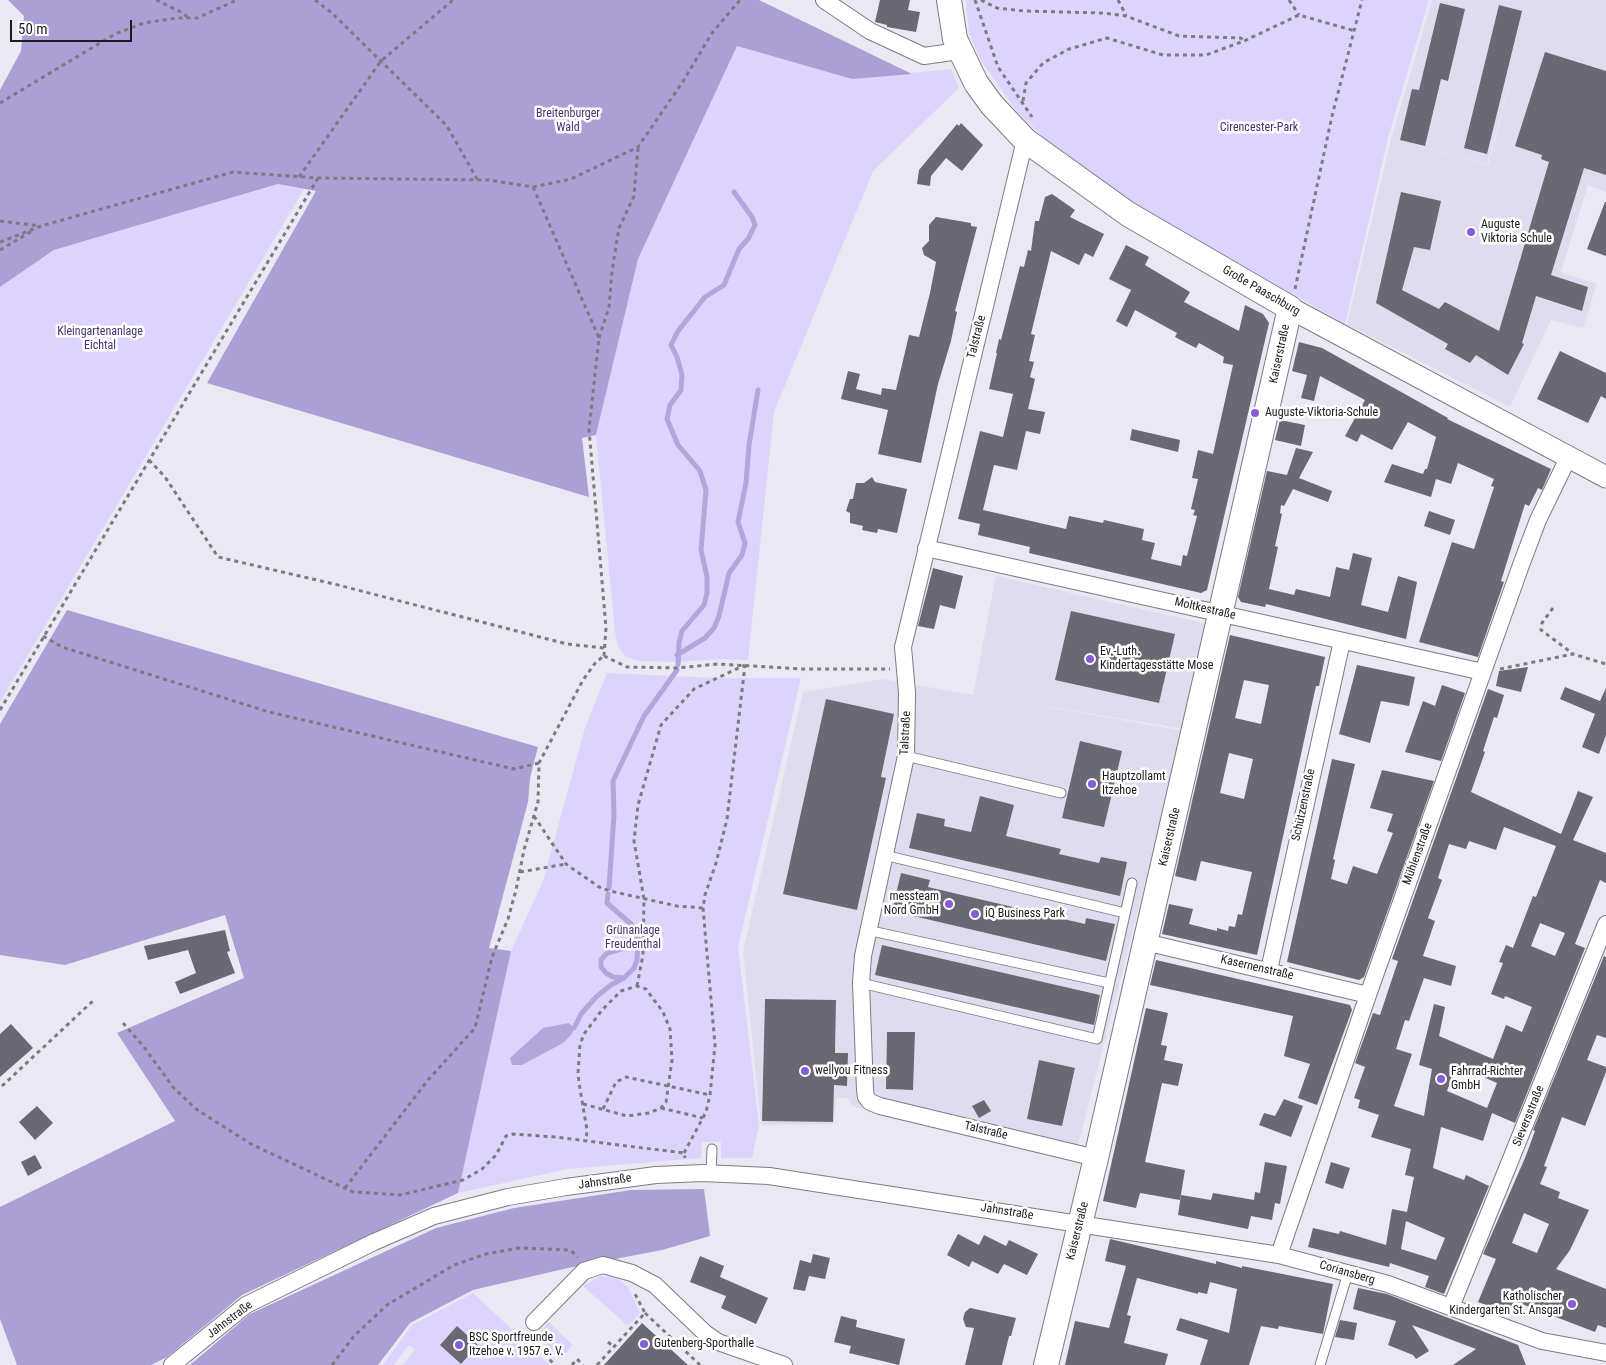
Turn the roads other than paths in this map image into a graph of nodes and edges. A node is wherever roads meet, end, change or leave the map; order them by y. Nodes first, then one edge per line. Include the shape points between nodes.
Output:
1 (824, 0) edge
2 (949, 0) edge
3 (959, 51) junction
4 (1025, 140) junction
5 (1290, 308) junction
6 (1568, 458) junction
7 (1606, 477) edge
8 (926, 548) junction
9 (1222, 613) junction
10 (1342, 641) junction
11 (1483, 672) junction
12 (906, 756) junction
13 (1060, 793) dead end
14 (884, 855) junction
15 (1132, 883) dead end
16 (1125, 913) junction
17 (1606, 924) edge
18 (866, 930) junction
19 (1146, 942) junction
20 (1269, 970) junction
21 (862, 983) junction
22 (1109, 983) junction
23 (1368, 994) junction
24 (712, 1149) dead end
25 (1096, 1158) junction
26 (711, 1173) junction
27 (1080, 1223) junction
28 (1280, 1255) junction
29 (1348, 1273) junction
30 (1451, 1307) junction
31 (534, 1322) road end
32 (1606, 1353) edge
33 (172, 1365) edge
34 (782, 1365) edge
35 (1046, 1365) edge
36 (1320, 1365) edge

1 - 3 street via 870,31 924,56
2 - 3 main road, Große Paaschburg
3 - 4 main road, Große Paaschburg via 986,98
4 - 5 main road, Große Paaschburg via 1128,214
4 - 8 street, Talstraße
5 - 6 street, Große Paaschburg
5 - 9 main road, Kaiserstraße
6 - 7 street, Große Paaschburg
6 - 11 street, Mühlenstraße via 1538,520
8 - 9 street, Moltkestraße
8 - 12 street, Talstraße via 903,647 908,702
9 - 10 street, Moltkestraße
9 - 19 main road, Kaiserstraße
10 - 11 street, Moltkestraße
10 - 20 street, Schützenstraße
11 - 23 street, Mühlenstraße
12 - 13 lane
12 - 14 street, Talstraße
14 - 16 lane
14 - 18 street, Talstraße
15 - 16 lane
16 - 22 lane
17 - 30 street, Sieversstraße
18 - 21 street, Talstraße
18 - 22 lane
19 - 20 street, Kasernenstraße
19 - 25 main road, Kaiserstraße
20 - 23 street, Kasernenstraße
21 - 22 lane via 1097,1039
21 - 25 street, Talstraße via 865,1090 870,1102
23 - 28 street, Mühlenstraße
24 - 26 lane
25 - 27 main road, Kaiserstraße
26 - 27 street, Jahnstraße via 769,1176
26 - 33 street, Jahnstraße via 656,1175 508,1197 434,1216 246,1305
27 - 28 street, Coriansberg
27 - 35 main road, Kaiserstraße
28 - 29 street, Coriansberg
29 - 30 street, Coriansberg
29 - 36 lane
30 - 32 street, Coriansberg via 1542,1341
31 - 34 street via 574,1280 591,1268 603,1266 639,1276 655,1285 718,1342

